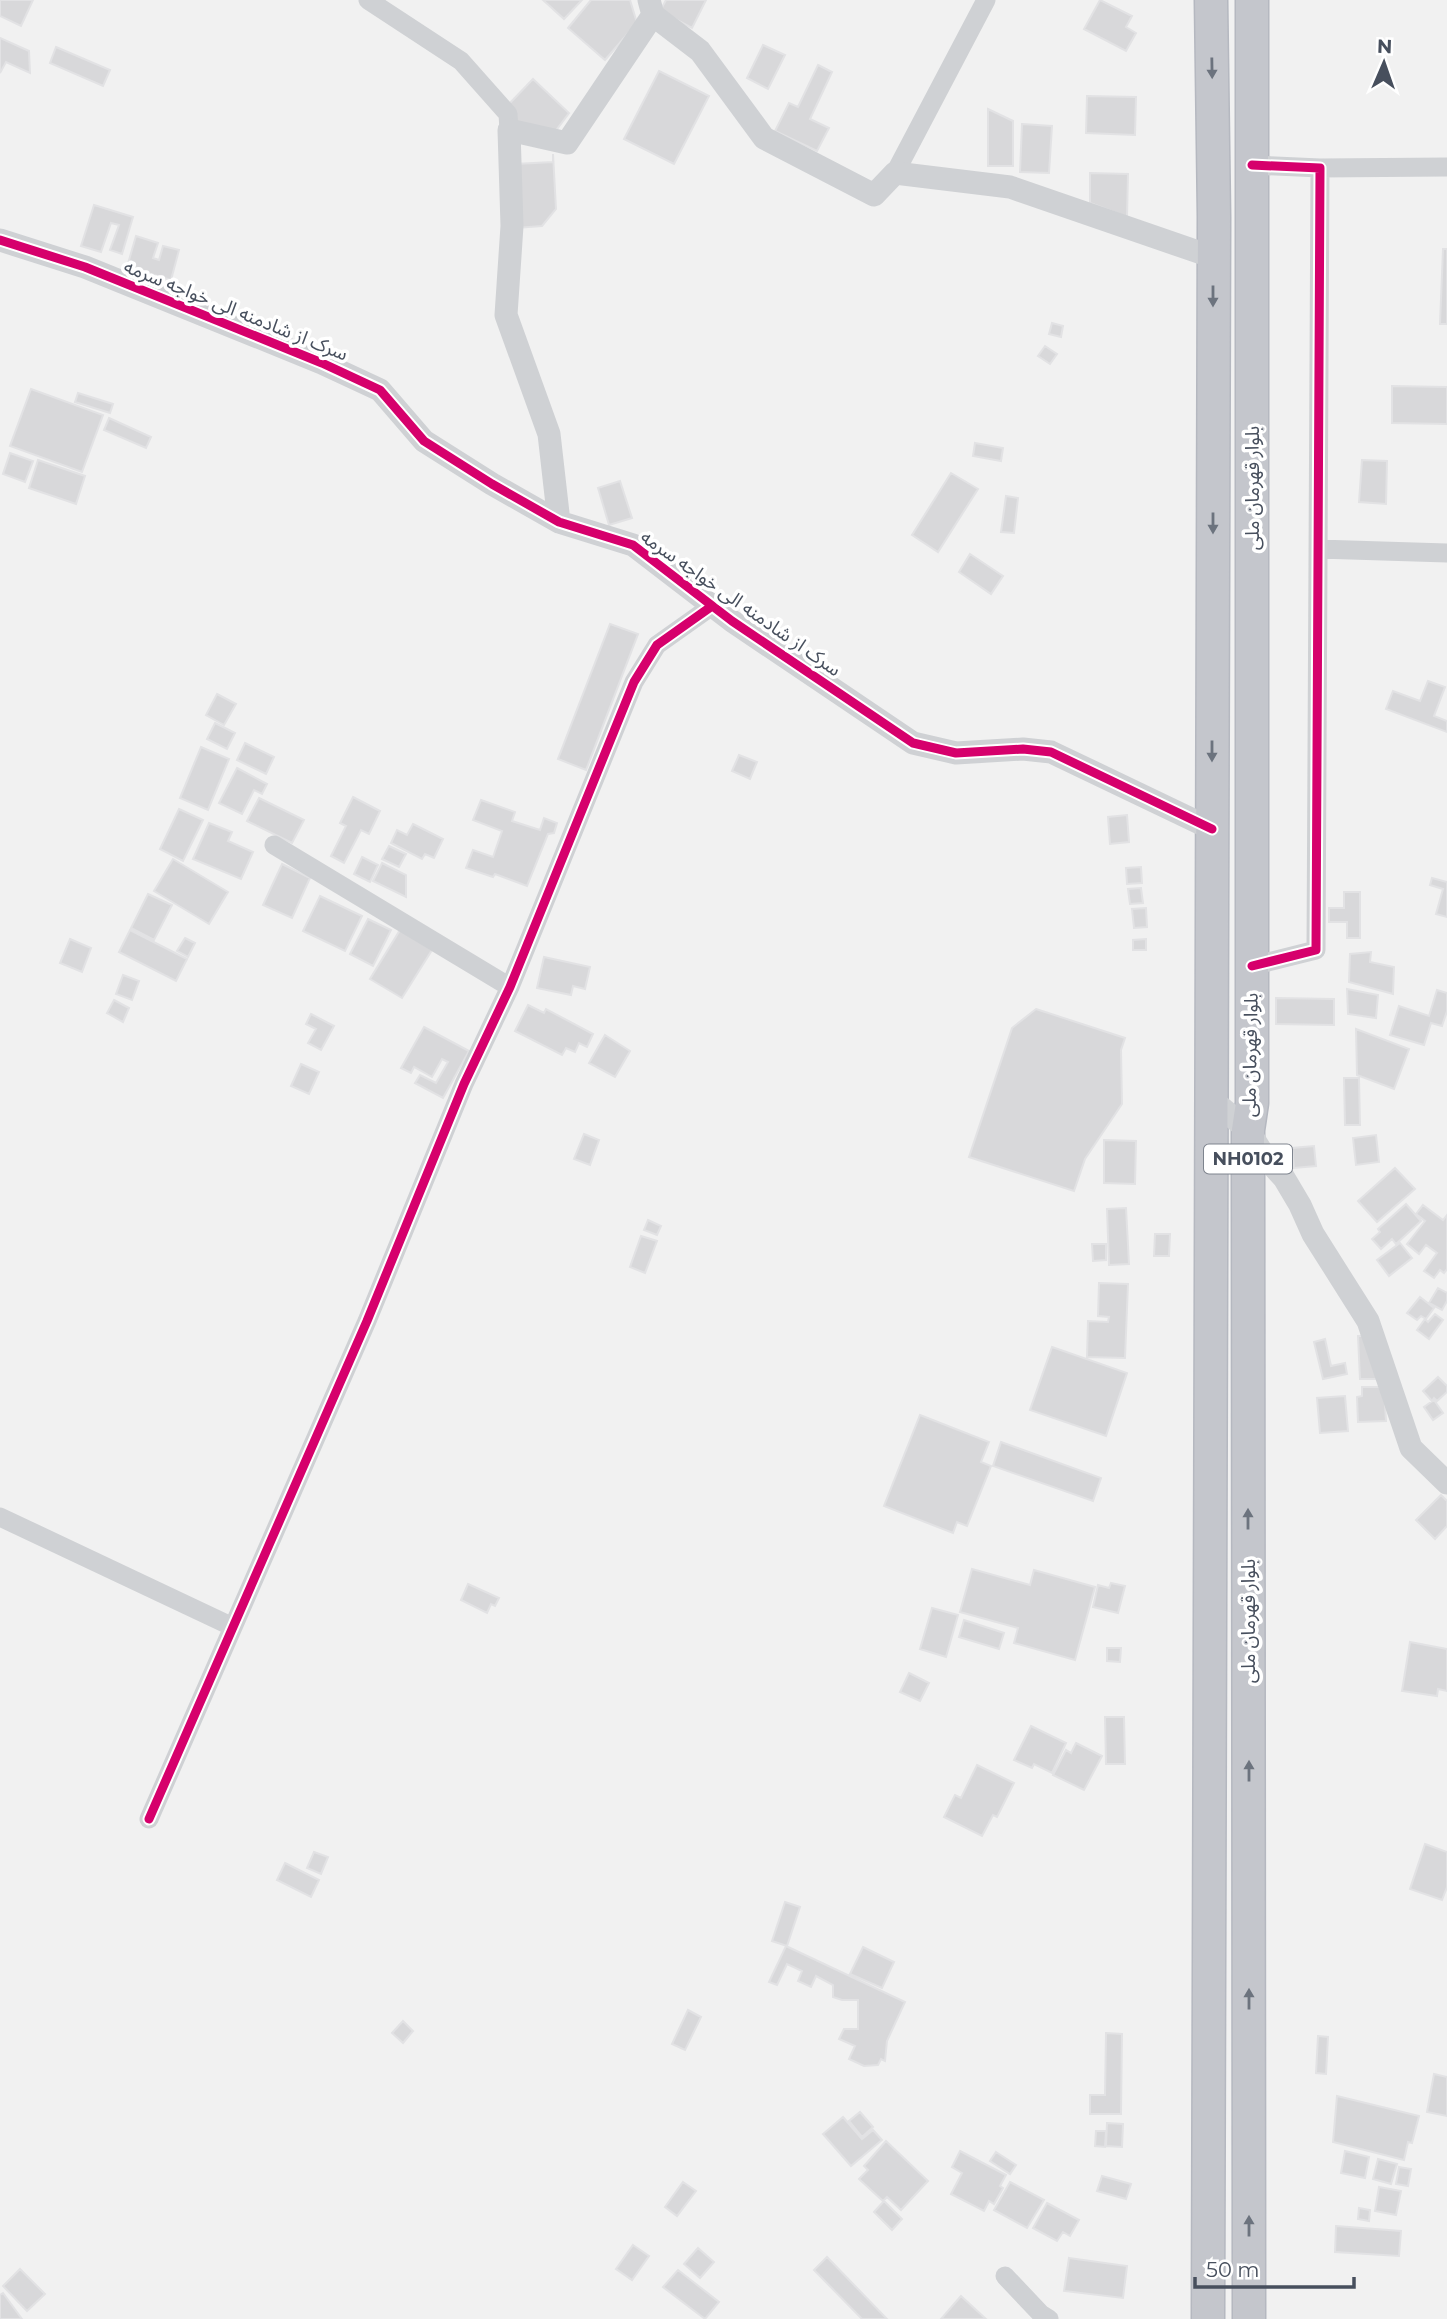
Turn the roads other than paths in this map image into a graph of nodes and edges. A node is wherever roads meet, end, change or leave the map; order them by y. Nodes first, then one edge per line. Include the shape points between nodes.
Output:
1 (368, 0) edge
2 (986, 0) edge
3 (1211, 0) edge
4 (1252, 0) edge
5 (651, 7) edge
6 (509, 130) junction
7 (1252, 165) junction
8 (1447, 167) edge
9 (1320, 168) junction
10 (895, 173) junction
11 (0, 240) edge
12 (1213, 257) junction
13 (559, 522) junction
14 (1318, 549) junction
15 (1447, 553) edge
16 (712, 606) junction
17 (1212, 829) junction
18 (274, 845) dead end
19 (1252, 967) junction
20 (510, 987) junction
21 (1210, 1099) junction
22 (1248, 1130) junction
23 (1447, 1483) edge
24 (0, 1517) edge
25 (233, 1627) junction
26 (149, 1819) dead end
27 (1005, 2276) dead end
28 (1049, 2319) edge
29 (1208, 2319) edge
30 (1249, 2319) edge

1 - 6 street via 461,61 508,114
2 - 10 street
3 -> 12 highway, بلوار قهرمان ملی / NH0102
4 - 7 highway, بلوار قهرمان ملی / NH0102
5 - 6 street via 567,143
5 - 10 street via 700,51 764,138 873,195
6 - 13 street via 512,226 506,315 549,434
7 - 9 street
7 - 19 highway, بلوار قهرمان ملی / NH0102
8 - 9 street
9 - 14 street
10 - 12 street via 1010,187
11 - 13 street, سرک از شادمنه الی خواجه سرمه via 85,267 353,376 380,390 424,441
12 -> 17 highway, بلوار قهرمان ملی / NH0102
13 - 16 street, سرک از شادمنه الی خواجه سرمه via 633,545
14 - 15 street
14 - 19 street via 1316,950
16 - 17 street, سرک از شادمنه الی خواجه سرمه via 914,743 956,752 1051,752
16 - 20 street via 657,645 634,682
17 - 21 highway, بلوار قهرمان ملی / NH0102
18 - 20 street
19 - 22 highway, بلوار قهرمان ملی / NH0102
20 - 25 street via 464,1084 367,1321
21 - 22 street
21 - 29 highway, بلوار قهرمان ملی / NH0102
22 - 23 street via 1284,1178 1312,1234 1368,1321 1410,1448
30 -> 22 highway, بلوار قهرمان ملی / NH0102
24 - 25 street
25 - 26 street
27 - 28 street

